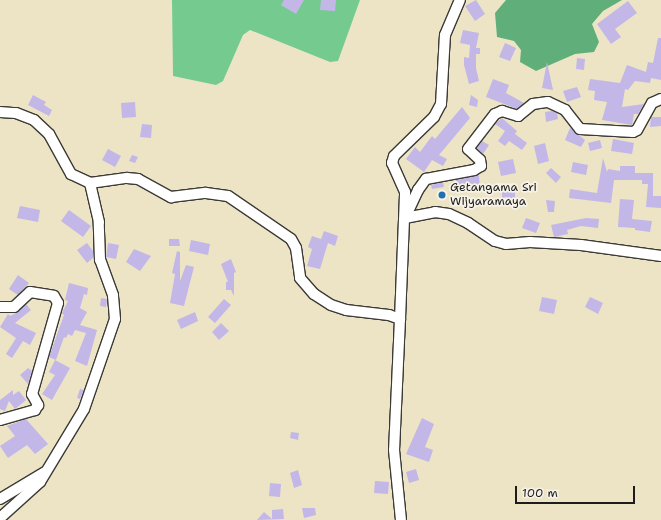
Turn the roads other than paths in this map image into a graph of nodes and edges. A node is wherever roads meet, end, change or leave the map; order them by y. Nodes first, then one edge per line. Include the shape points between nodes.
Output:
1 (460, 0) edge
2 (661, 99) edge
3 (0, 112) edge
4 (90, 183) junction
5 (405, 218) junction
6 (661, 256) edge
7 (0, 307) edge
8 (400, 319) junction
9 (0, 420) edge
10 (48, 470) junction
11 (0, 499) edge
12 (0, 518) edge
13 (400, 520) edge

1 - 5 street via 445,36 441,104 434,117 394,156 392,163 405,192
2 - 5 street via 652,103 637,130 633,132 580,129 565,110 548,102 533,104 518,116 502,111 495,114 468,149 480,160 481,166 474,170 426,179
3 - 4 street via 16,113 34,120 49,134 71,174
4 - 8 street via 138,179 171,197 206,194 228,196 291,240 296,248 300,278 314,294 346,310
4 - 10 street via 99,222 100,260 112,295 115,318 84,409
5 - 6 street via 436,212 449,214 495,241 506,244 530,242 581,245
5 - 8 street
7 - 9 street via 14,307 30,292 54,296 58,303 32,394 38,405 35,410
8 - 13 street via 394,450
10 - 11 street
10 - 12 street via 40,482

